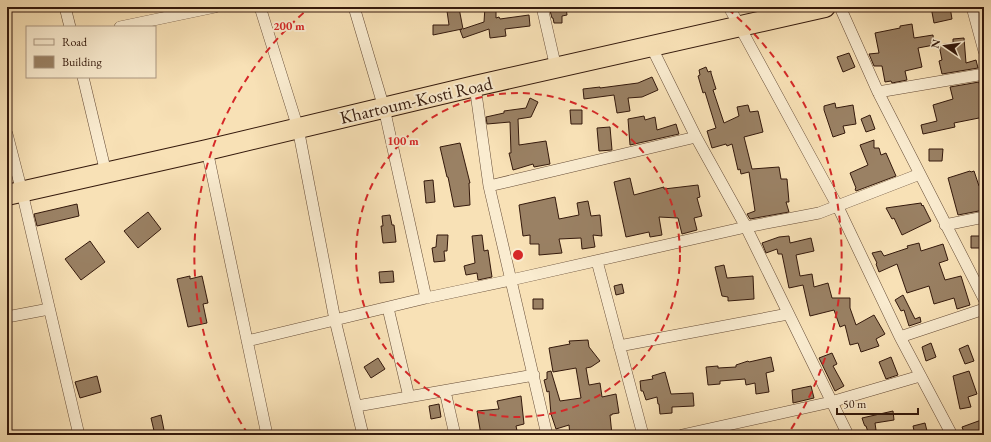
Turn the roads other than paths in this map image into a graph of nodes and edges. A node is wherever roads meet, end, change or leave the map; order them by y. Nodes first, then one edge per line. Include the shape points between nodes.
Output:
1 (66, 7) edge
2 (215, 7) edge
3 (260, 7) edge
4 (354, 7) edge
5 (542, 7) edge
6 (729, 7) edge
7 (825, 7) edge
8 (840, 7) edge
9 (972, 7) edge
10 (784, 11) edge
11 (166, 12) edge
12 (70, 26) edge
13 (123, 26) edge
14 (739, 26) junction
15 (651, 46) junction
16 (984, 51) edge
17 (556, 68) junction
18 (984, 74) edge
19 (83, 78) edge
20 (475, 86) junction
21 (878, 92) junction
22 (384, 108) junction
23 (298, 128) junction
24 (7, 134) edge
25 (696, 137) junction
26 (207, 150) junction
27 (106, 173) junction
28 (920, 174) junction
29 (490, 186) junction
30 (15, 193) edge
31 (838, 207) junction
32 (984, 217) edge
33 (945, 225) junction
34 (746, 227) junction
35 (597, 261) junction
36 (512, 280) junction
37 (426, 298) junction
38 (984, 299) edge
39 (49, 308) junction
40 (388, 308) junction
41 (984, 309) edge
42 (788, 314) junction
43 (7, 317) edge
44 (335, 320) junction
45 (900, 337) junction
46 (247, 341) junction
47 (619, 346) junction
48 (534, 375) junction
49 (920, 376) junction
50 (445, 391) junction
51 (409, 397) junction
52 (831, 402) junction
53 (357, 406) junction
54 (78, 435) edge
55 (267, 435) edge
56 (363, 435) edge
57 (455, 435) edge
58 (547, 435) edge
59 (643, 435) edge
60 (682, 435) edge
61 (848, 435) edge
62 (952, 435) edge

1 - 12 street
2 - 11 street
3 - 23 street
4 - 22 street
5 - 17 street
6 - 14 street
7 - 10 highway, Khartoum-Kosti Road
8 - 21 street
9 - 16 street
10 - 14 highway, Khartoum-Kosti Road
11 - 13 street
14 - 15 highway, Khartoum-Kosti Road
14 - 31 street
15 - 17 highway, Khartoum-Kosti Road
15 - 25 street
17 - 20 highway, Khartoum-Kosti Road
18 - 21 street
19 - 27 street
20 - 22 highway, Khartoum-Kosti Road
20 - 29 street
21 - 28 street
22 - 23 highway, Khartoum-Kosti Road
22 - 37 street
23 - 26 highway, Khartoum-Kosti Road
23 - 44 street
24 - 30 street
25 - 29 street
25 - 34 street
26 - 27 highway, Khartoum-Kosti Road
26 - 46 street
27 - 30 highway, Khartoum-Kosti Road
28 - 31 street
28 - 33 street
29 - 36 street
30 - 39 street
31 - 34 street via 802,217
31 - 45 street
32 - 33 street
33 - 38 street
34 - 35 street
34 - 42 street
35 - 36 street
35 - 47 street
36 - 37 street
36 - 48 street
37 - 40 street
39 - 43 street
39 - 54 street
40 - 44 street
40 - 51 street
41 - 45 street
42 - 47 street
42 - 52 street
44 - 46 street
44 - 53 street
45 - 49 street
46 - 55 street
47 - 59 street
48 - 50 street
48 - 58 street
49 - 52 street
49 - 62 street
50 - 51 street
50 - 57 street
51 - 53 street
52 - 60 street
52 - 61 street
53 - 56 street

